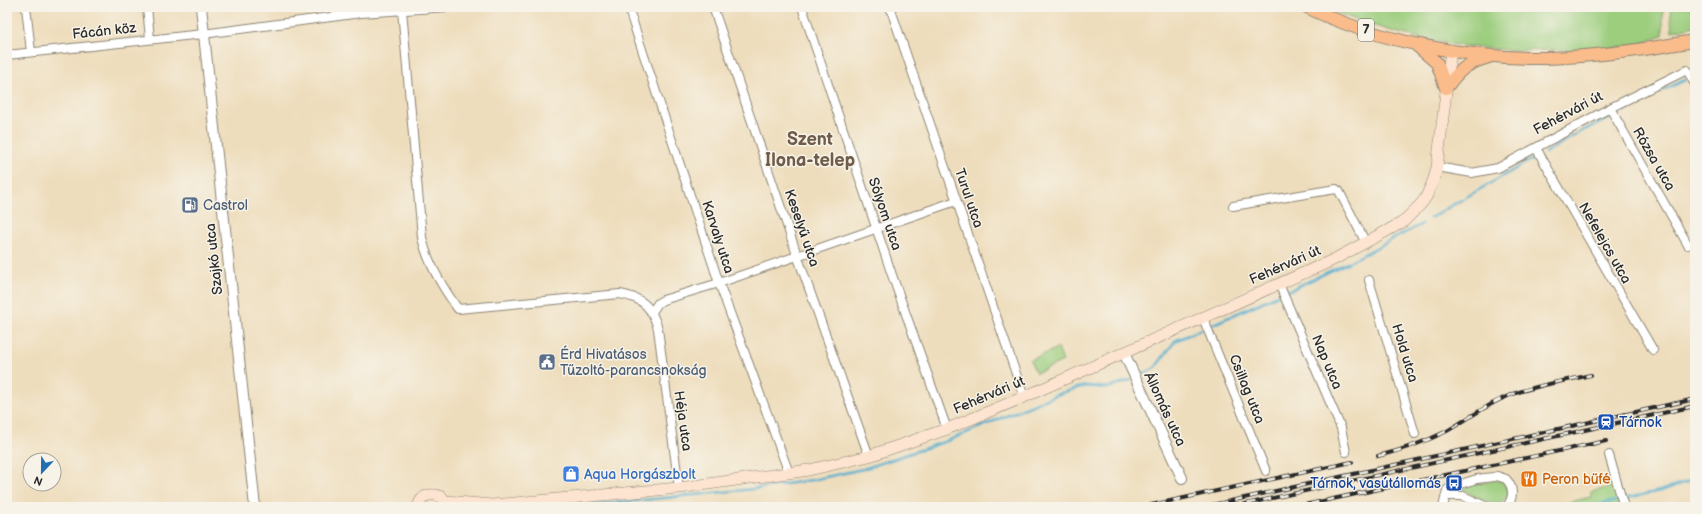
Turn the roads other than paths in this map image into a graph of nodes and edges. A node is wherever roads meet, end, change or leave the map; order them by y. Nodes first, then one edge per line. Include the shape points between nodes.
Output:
1 (26, 7) edge
2 (147, 7) edge
3 (201, 7) edge
4 (449, 7) edge
5 (628, 7) edge
6 (713, 7) edge
7 (802, 7) edge
8 (890, 7) edge
9 (1307, 7) edge
10 (402, 10) junction
11 (203, 34) junction
12 (150, 40) junction
13 (1695, 40) edge
14 (1414, 43) junction
15 (1451, 50) junction
16 (31, 52) junction
17 (7, 54) edge
18 (1492, 56) junction
19 (1695, 84) edge
20 (1446, 88) junction
21 (1610, 108) junction
22 (1536, 148) junction
23 (1437, 167) junction
24 (956, 201) junction
25 (1233, 206) dead end
26 (877, 229) junction
27 (1366, 243) junction
28 (1688, 245) dead end
29 (797, 255) junction
30 (1369, 280) dead end
31 (719, 283) junction
32 (1279, 284) junction
33 (652, 312) junction
34 (1203, 318) junction
35 (1653, 350) dead end
36 (1124, 353) junction
37 (1024, 397) junction
38 (947, 429) junction
39 (1415, 434) dead end
40 (1346, 452) dead end
41 (869, 456) junction
42 (1608, 456) dead end
43 (1266, 471) dead end
44 (788, 473) junction
45 (1182, 478) dead end
46 (679, 488) junction
47 (1446, 496) junction
48 (447, 504) edge
49 (415, 505) edge
50 (488, 506) edge
51 (255, 507) edge
52 (1443, 507) edge
53 (1488, 507) edge
54 (1506, 507) edge
55 (1624, 507) edge

1 - 16 street
2 - 12 street
3 - 11 street, Szajkó utca
4 - 10 street, Fácán köz
5 - 31 street, Karvaly utca
6 - 29 street, Keselyű utca
7 - 26 street, Sólyom utca
8 - 24 street, Turul utca
9 - 14 main road, 7 via 1345,23
10 - 11 street, Fácán köz
10 - 33 street via 424,249 458,309 620,294 638,299
11 - 12 street, Fácán köz
11 - 51 street, Szajkó utca
12 - 16 street, Fácán köz
13 - 18 main road, 7 via 1638,50 1569,56
14 - 15 main road, 7
14 - 20 main road via 1437,63
15 - 18 main road, 7
15 - 20 main road, Fehérvári út
16 - 17 street, Fácán köz
18 - 20 main road via 1464,66
19 - 21 street, Fehérvári út via 1687,70
20 - 23 main road, Fehérvári út
21 - 22 street, Fehérvári út
21 - 28 street, Rózsa utca
22 - 23 street, Fehérvári út via 1498,168 1484,172 1472,173
22 - 35 street, Nefelejcs utca
23 - 27 main road, Fehérvári út via 1426,197 1412,215
24 - 26 street
24 - 37 street, Turul utca
25 - 27 street via 1336,189
26 - 29 street
26 - 38 street, Sólyom utca
27 - 32 main road, Fehérvári út
29 - 31 street
29 - 41 street, Keselyű utca
30 - 39 street, Hold utca
31 - 33 street via 664,300 658,303
31 - 44 street, Karvaly utca
32 - 34 main road, Fehérvári út
32 - 40 street, Nap utca via 1341,428
33 - 46 street, Héja utca via 658,330
34 - 36 main road, Fehérvári út
34 - 43 street, Csillag utca
36 - 37 main road, Fehérvári út
36 - 45 street, Állomás utca
37 - 38 main road, Fehérvári út
38 - 41 main road, Fehérvári út
41 - 44 main road, Fehérvári út
42 - 55 street
44 - 46 main road, Fehérvári út
46 - 50 main road, Fehérvári út
47 - 52 street
47 - 53 street via 1463,496
47 - 54 street via 1447,490 1457,485 1477,479 1501,477 1509,482 1512,490 1511,500
48 - 49 main road, Fehérvári út via 442,497 432,494
48 - 50 main road, Fehérvári út

